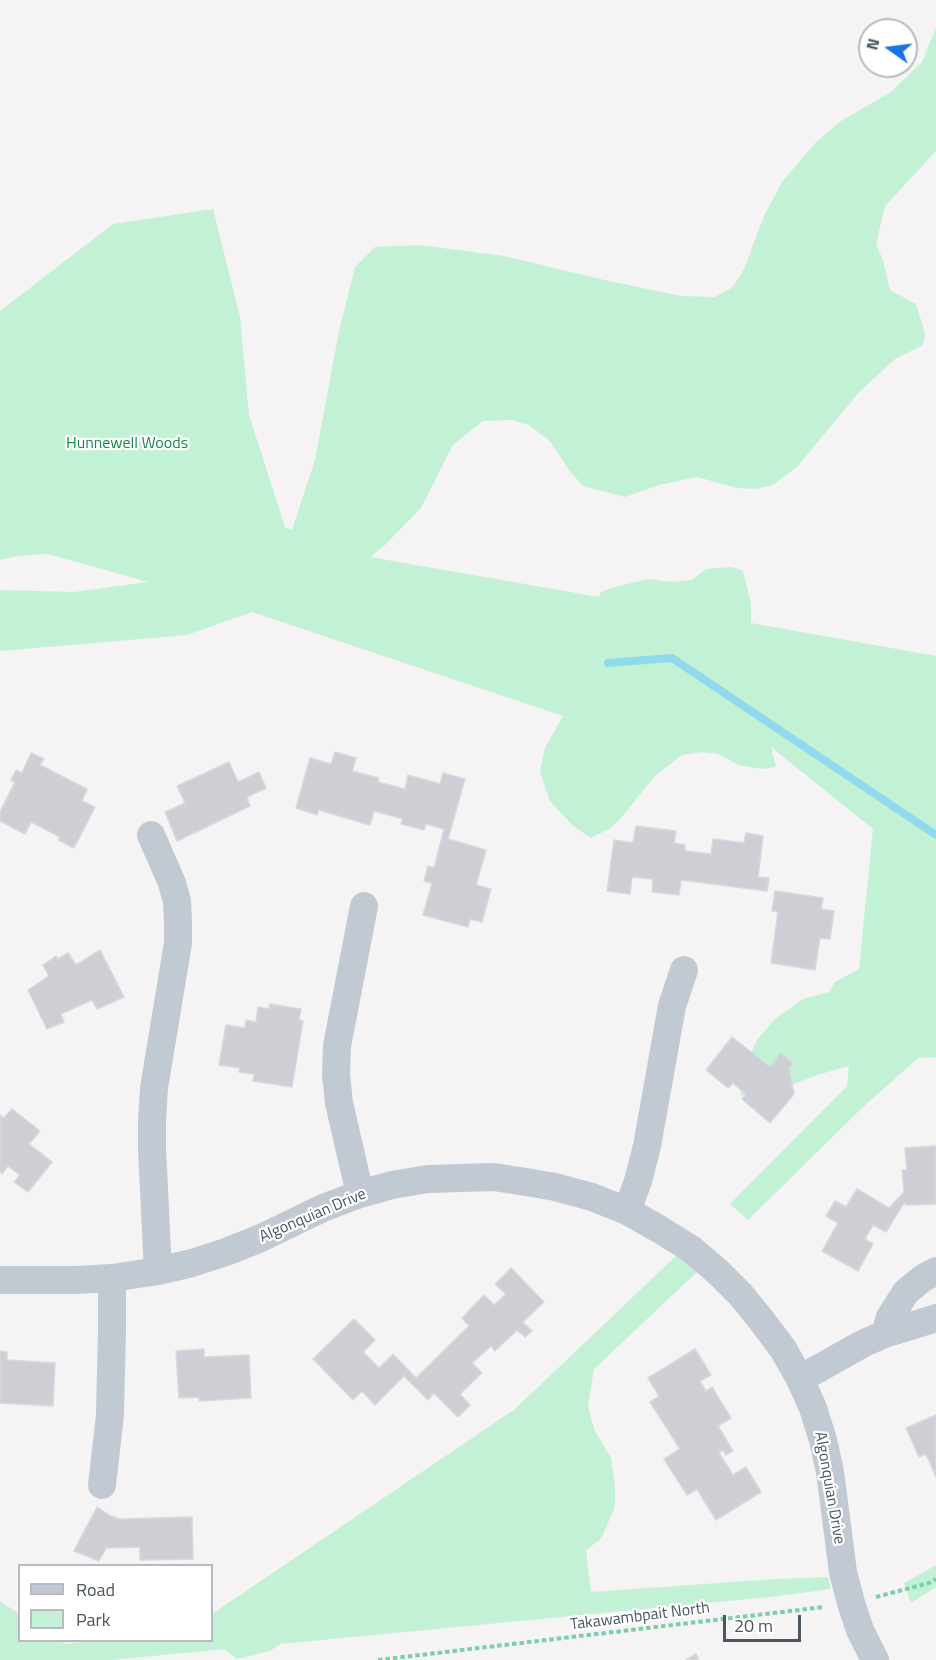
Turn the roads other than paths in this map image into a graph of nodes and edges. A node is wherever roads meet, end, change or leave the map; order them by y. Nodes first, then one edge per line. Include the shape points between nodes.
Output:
1 (151, 835) dead end
2 (364, 906) dead end
3 (684, 970) dead end
4 (360, 1194) junction
5 (627, 1211) junction
6 (158, 1271) junction
7 (936, 1271) edge
8 (112, 1278) junction
9 (0, 1280) edge
10 (936, 1318) edge
11 (885, 1334) junction
12 (800, 1379) junction
13 (102, 1485) dead end
14 (875, 1660) edge

1 - 6 street via 172,883 178,922 152,1120
2 - 4 street via 339,1036 336,1075
3 - 5 street via 672,1006 648,1146
4 - 5 street, Algonquian Drive via 428,1179 494,1178 555,1187
4 - 6 street, Algonquian Drive via 226,1252
5 - 12 street, Algonquian Drive via 691,1249 718,1272 762,1321
6 - 8 street, Algonquian Drive
7 - 11 street via 906,1292 890,1317
8 - 9 street, Algonquian Drive
8 - 13 street via 110,1415
10 - 11 street
11 - 12 street
12 - 14 street, Algonquian Drive via 824,1440 851,1603

